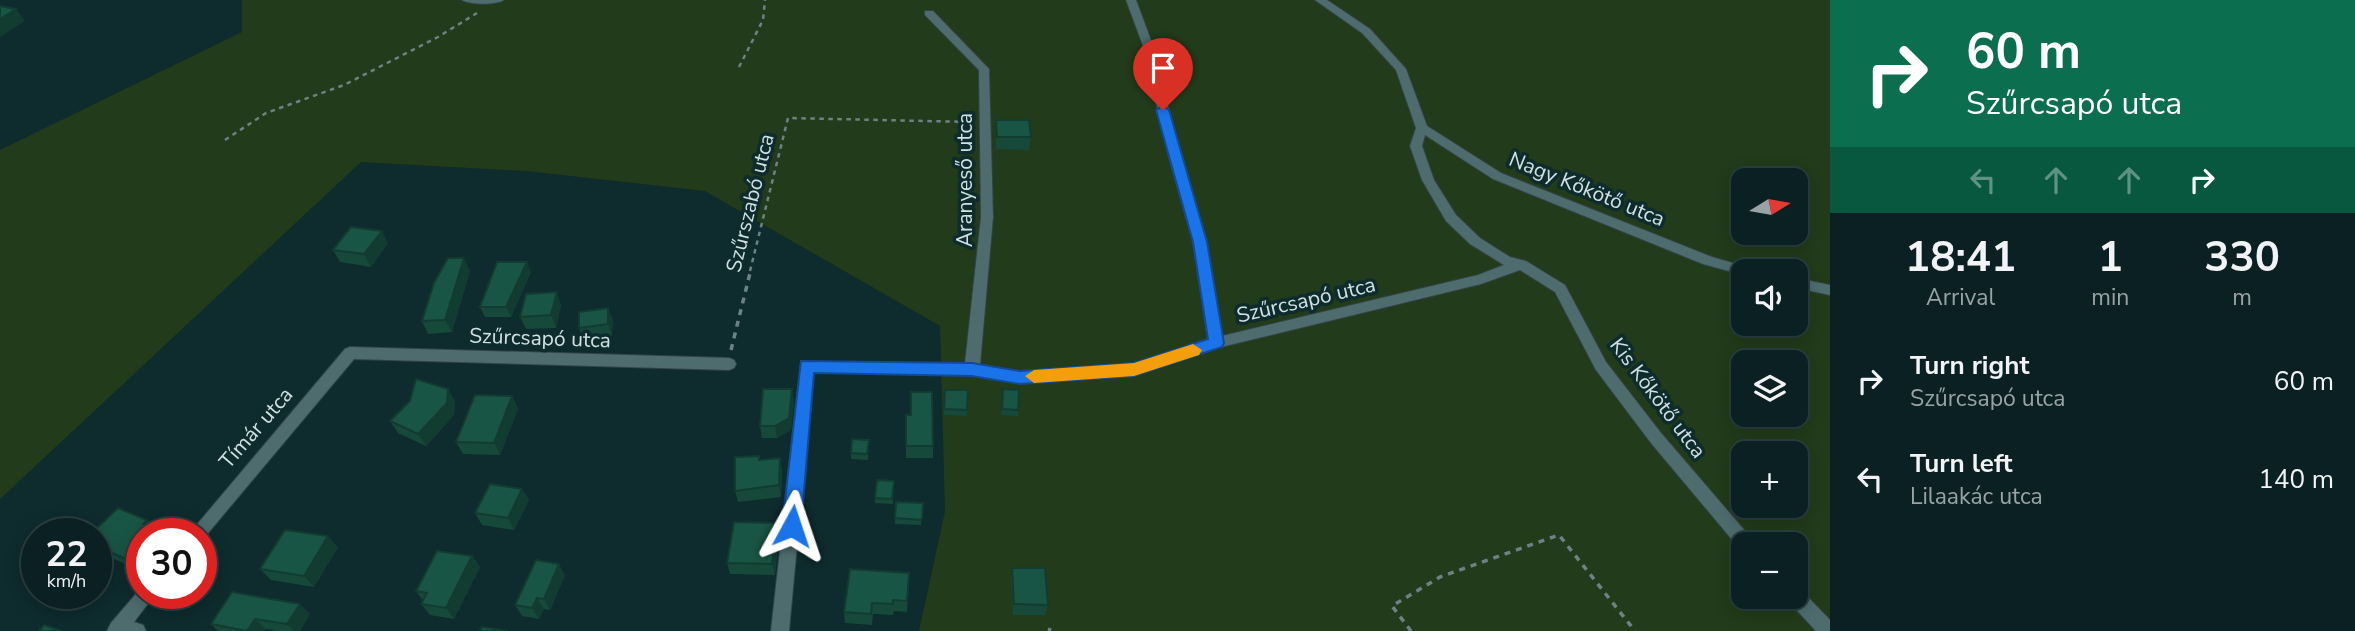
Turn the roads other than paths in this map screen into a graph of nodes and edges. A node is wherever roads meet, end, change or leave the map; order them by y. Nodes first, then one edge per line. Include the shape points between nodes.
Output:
1 (467, 0) edge
2 (1131, 0) edge
3 (1320, 0) edge
4 (498, 1) edge
5 (929, 13) dead end
6 (1422, 128) junction
7 (1521, 264) junction
8 (1731, 267) edge
9 (1808, 285) edge
10 (1830, 290) edge
11 (1216, 343) junction
12 (350, 354) joint
13 (729, 364) road end
14 (972, 369) junction
15 (211, 518) edge
16 (1736, 532) edge
17 (134, 609) edge
18 (1807, 609) edge
19 (117, 630) edge
20 (137, 631) edge
21 (780, 631) edge
22 (1828, 631) edge

1 - 4 street
2 - 11 street via 1147,43 1200,242
3 - 6 street, Kis Kőkötő utca via 1366,31 1401,69
5 - 14 street, Aranyeső utca via 984,69 987,217
6 - 7 street, Kis Kőkötő utca via 1416,146 1428,180 1451,218 1475,242 1506,261
6 - 8 street, Nagy Kőkötő utca via 1497,176
7 - 11 street, Szűrcsapó utca via 1481,279
7 - 16 street, Kis Kőkötő utca via 1560,289 1601,366
9 - 10 street
11 - 14 street, Szűrcsapó utca via 1134,370 1020,377
12 - 13 street, Szűrcsapó utca
12 - 15 street, Tímár utca
14 - 21 street, Szűrcsapó utca via 806,366
17 - 19 street
18 - 22 street
19 - 20 street

